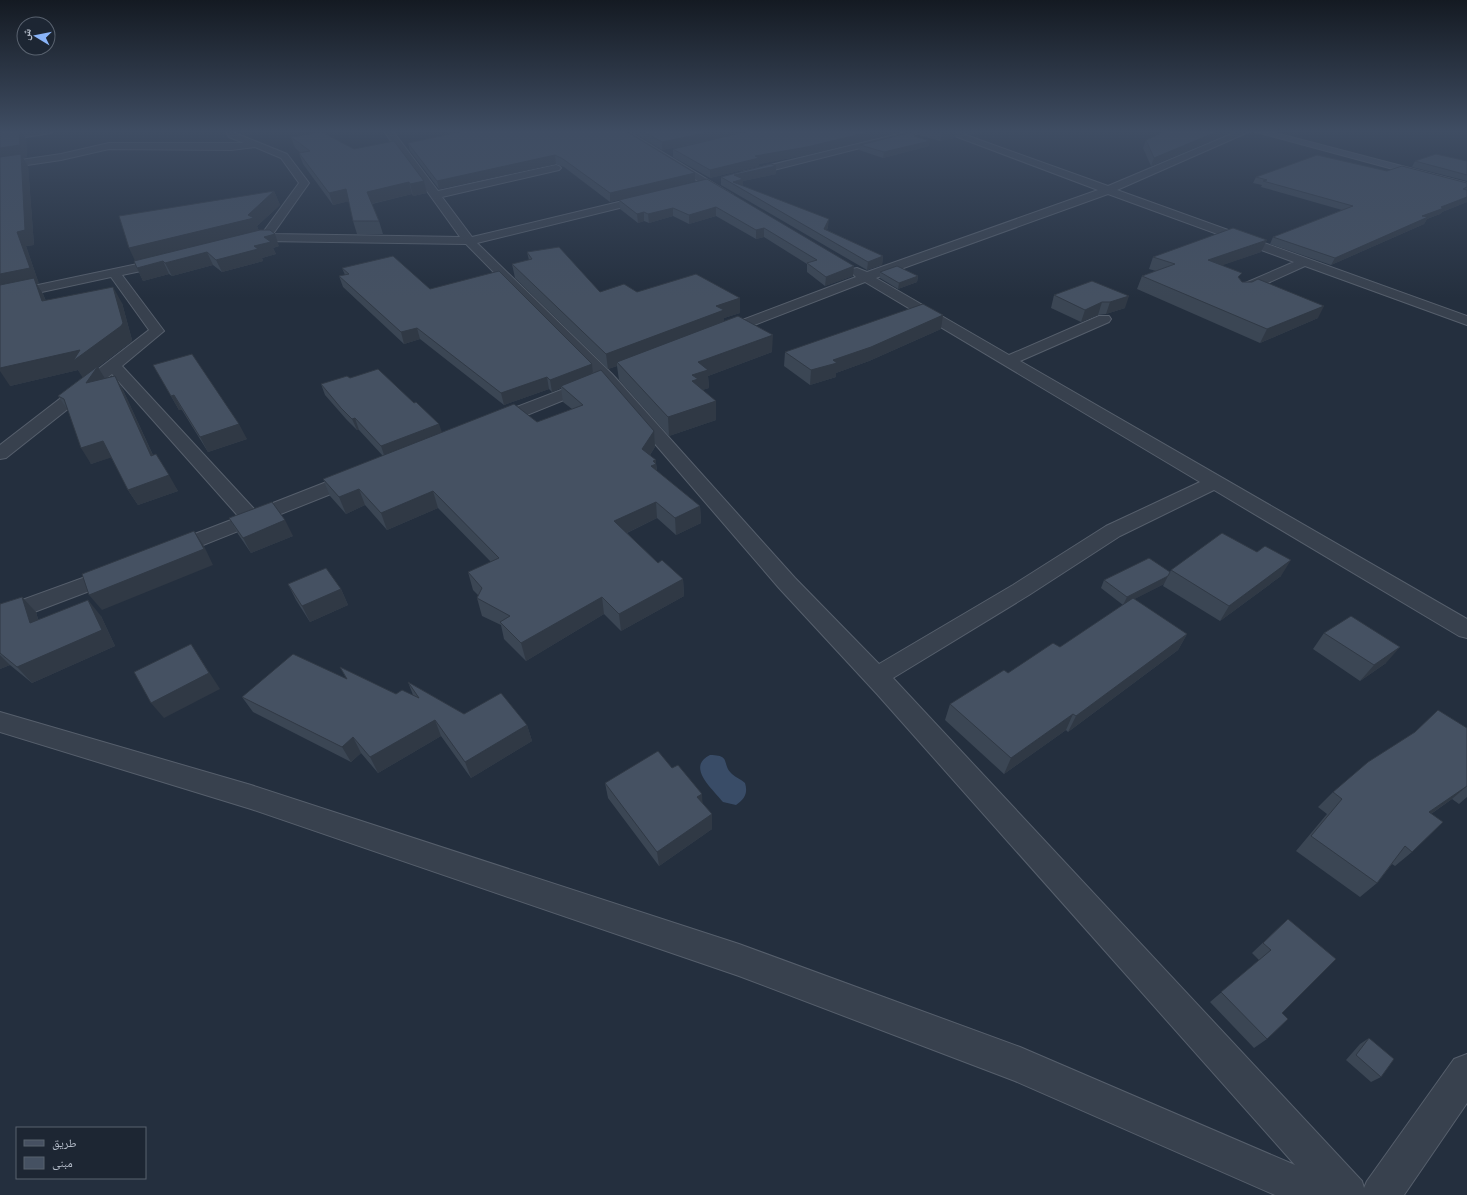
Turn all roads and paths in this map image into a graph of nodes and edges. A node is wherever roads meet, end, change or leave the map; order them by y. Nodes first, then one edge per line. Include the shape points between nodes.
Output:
1 (302, 186) edge
2 (429, 186) edge
3 (476, 186) edge
4 (697, 186) edge
5 (721, 186) edge
6 (1096, 186) edge
7 (1118, 186) edge
8 (692, 187) edge
9 (1108, 190) junction
10 (662, 194) edge
11 (435, 195) junction
12 (742, 204) edge
13 (265, 237) junction
14 (469, 241) junction
15 (243, 243) edge
16 (175, 259) edge
17 (1305, 262) junction
18 (845, 265) edge
19 (115, 274) junction
20 (866, 277) junction
21 (1241, 290) edge
22 (0, 298) edge
23 (1104, 320) dead end
24 (1467, 321) edge
25 (710, 337) edge
26 (1007, 361) junction
27 (114, 367) junction
28 (614, 374) junction
29 (481, 428) edge
30 (0, 454) edge
31 (370, 472) edge
32 (1215, 482) junction
33 (252, 519) junction
34 (156, 557) edge
35 (126, 568) edge
36 (0, 617) edge
37 (1467, 630) edge
38 (876, 677) junction
39 (0, 722) edge
40 (1467, 1072) edge
41 (1320, 1195) edge
42 (1348, 1195) edge
43 (1381, 1195) edge

1 - 13 street
2 - 11 street
3 - 11 street
4 - 8 street
5 - 12 street
6 - 9 street
7 - 9 street
9 - 17 street
9 - 20 street
10 - 14 street
11 - 14 street
13 - 14 street
13 - 15 street
14 - 28 street
16 - 19 street
17 - 21 street
17 - 24 street
18 - 20 street
19 - 22 street
19 - 27 street via 157,331
20 - 25 street
20 - 26 street
23 - 26 street
26 - 32 street
27 - 30 street
27 - 33 street
28 - 29 street
28 - 38 street via 787,583
31 - 33 street
32 - 37 street
32 - 38 street via 1113,531
33 - 34 street
35 - 36 street
38 - 42 street
39 - 41 street via 251,797 739,960 1020,1065
40 - 43 street

